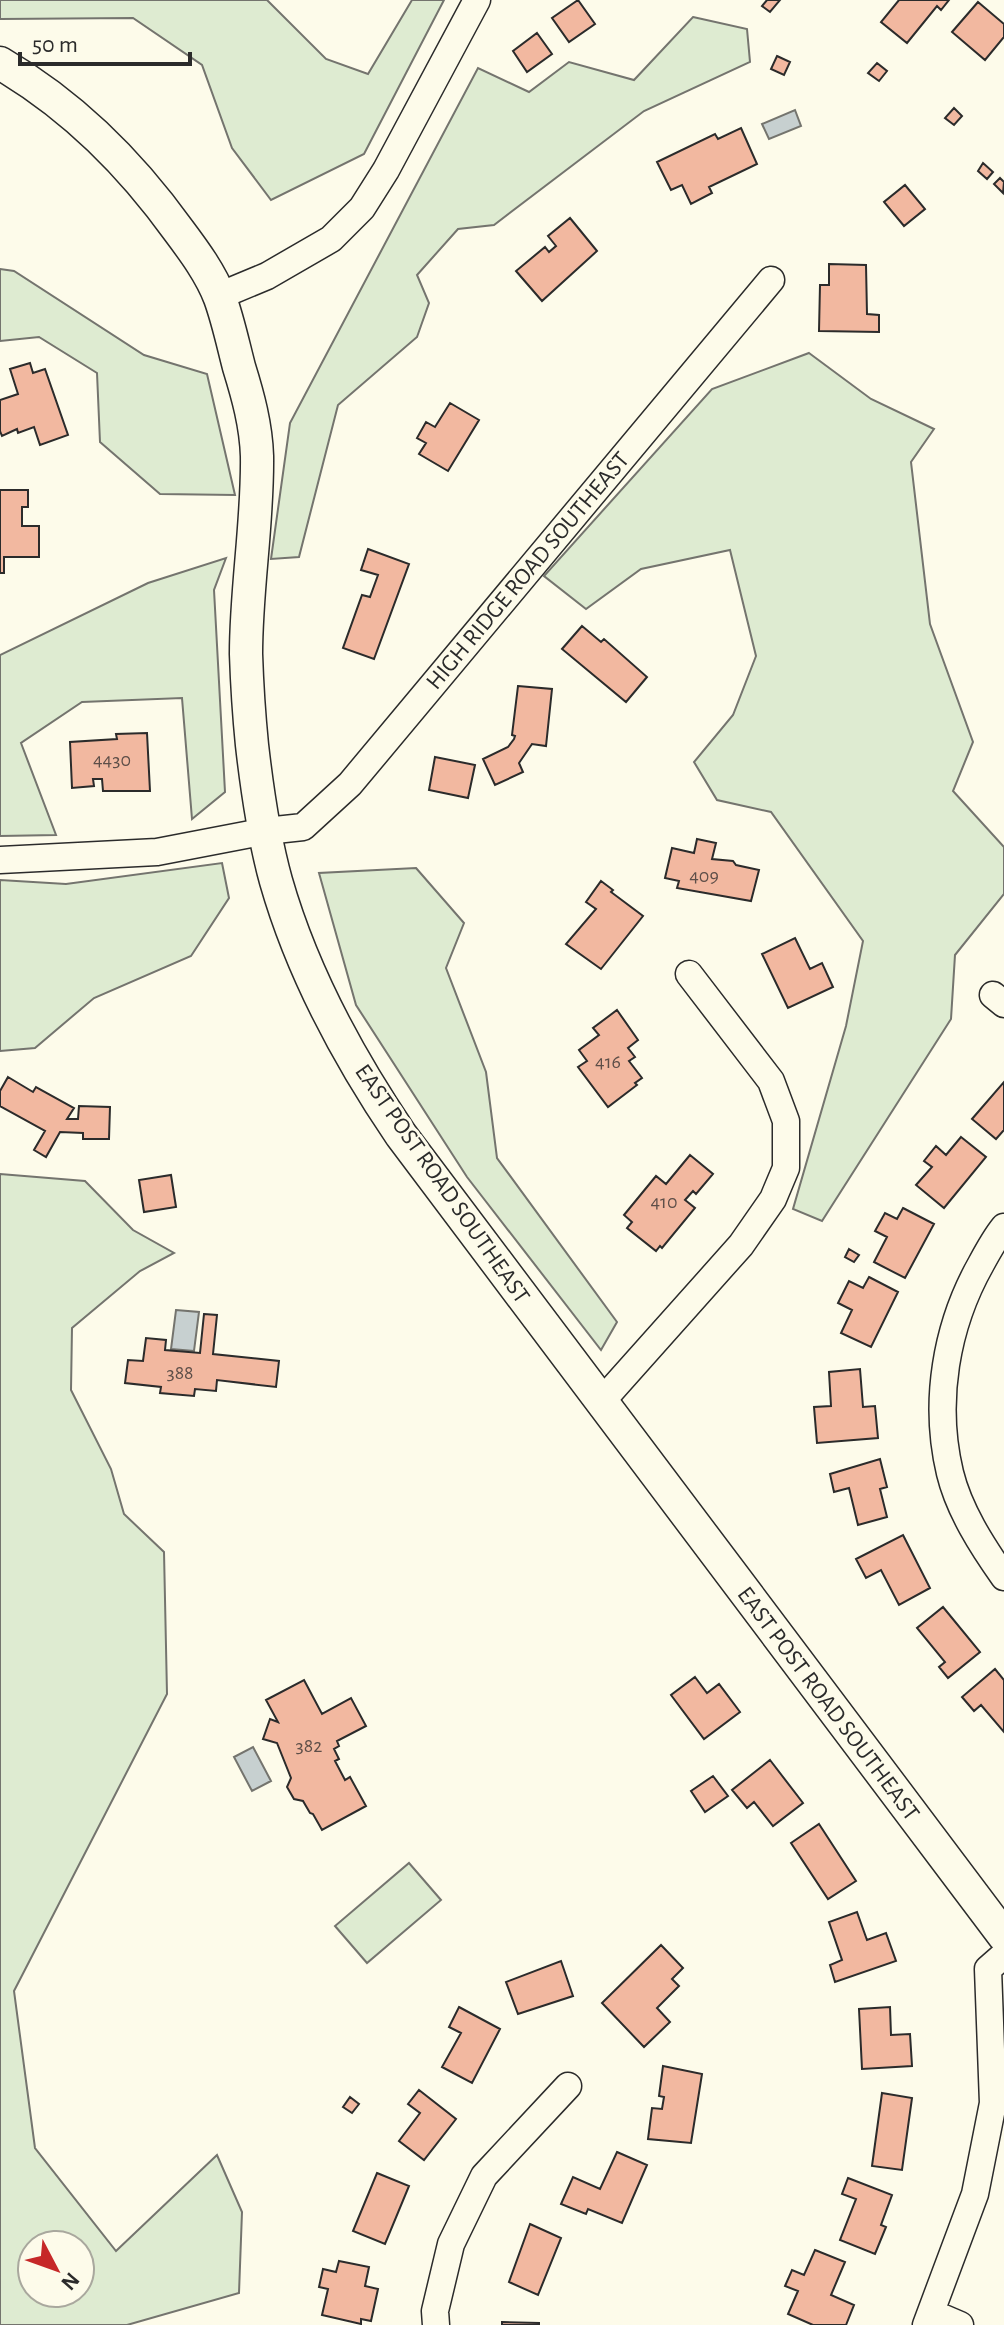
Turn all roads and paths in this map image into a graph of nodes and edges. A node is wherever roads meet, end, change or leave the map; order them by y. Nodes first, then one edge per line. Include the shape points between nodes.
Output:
1 (477, 0) edge
2 (0, 63) edge
3 (771, 280) dead end
4 (219, 296) junction
5 (266, 831) junction
6 (0, 860) edge
7 (689, 974) dead end
8 (1004, 1227) edge
9 (601, 1402) junction
10 (1004, 1577) edge
11 (1004, 1936) edge
12 (1004, 1955) edge
13 (568, 2086) dead end
14 (998, 2103) edge
15 (929, 2319) edge
16 (436, 2325) edge
17 (960, 2325) edge

1 - 4 street via 362,208 331,239
2 - 4 main road, EAST POST ROAD SOUTHEAST via 64,107 119,157 192,249
3 - 5 street, HIGH RIDGE ROAD SOUTHEAST via 350,784 303,827
4 - 5 main road, EAST POST ROAD SOUTHEAST via 252,410 257,453 246,653 252,745
5 - 6 street, HIGH RIDGE ROAD SOUTHEAST via 157,852
5 - 9 main road, EAST POST ROAD SOUTHEAST via 276,881 310,973 359,1070 401,1135
7 - 9 street via 771,1081 786,1121 786,1168 773,1199 741,1245
8 - 10 street via 965,1293 945,1360 943,1420 950,1475 975,1533
9 - 11 main road, EAST POST ROAD SOUTHEAST
12 - 14 street via 988,1969
13 - 16 street via 484,2176 451,2244
14 - 15 street via 975,2194
15 - 17 street

